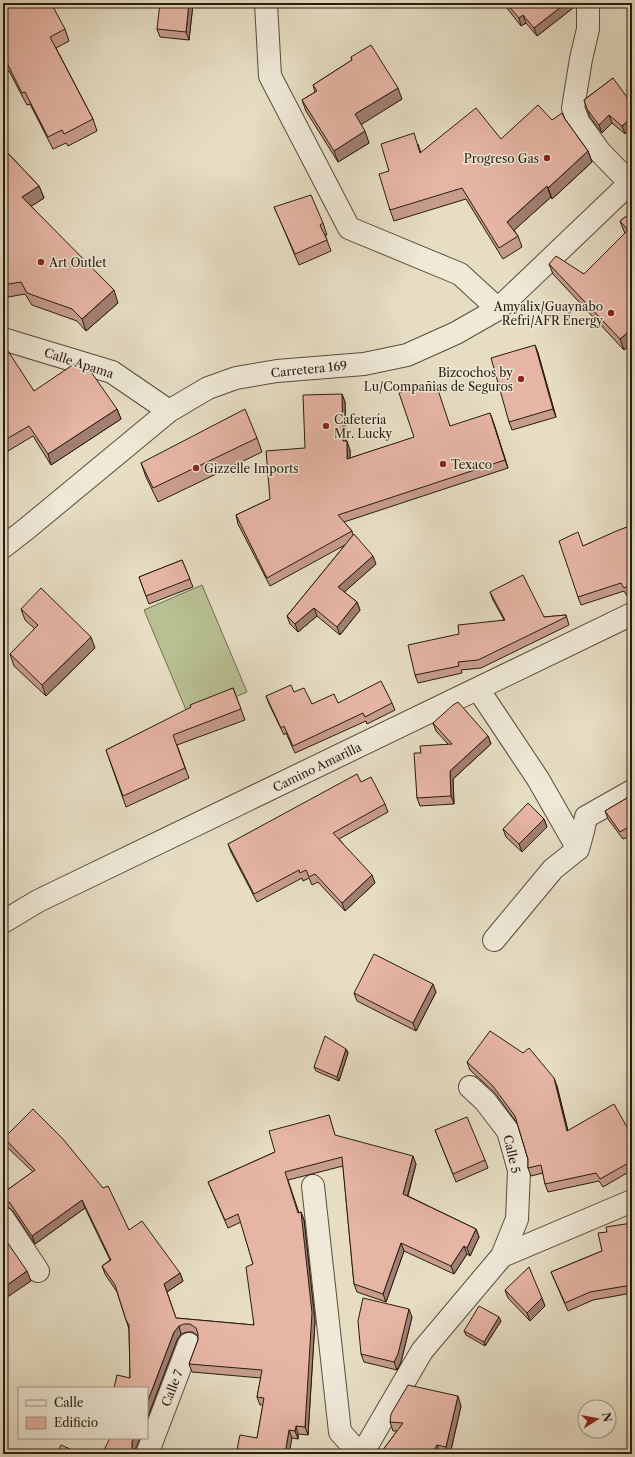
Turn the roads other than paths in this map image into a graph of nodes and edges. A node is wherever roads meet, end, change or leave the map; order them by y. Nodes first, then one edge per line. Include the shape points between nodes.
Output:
1 (266, 3) edge
2 (588, 3) edge
3 (631, 182) edge
4 (498, 308) junction
5 (3, 339) edge
6 (169, 411) junction
7 (3, 547) edge
8 (632, 614) edge
9 (478, 689) junction
10 (632, 791) edge
11 (578, 849) junction
12 (3, 922) edge
13 (494, 940) dead end
14 (470, 1086) dead end
15 (313, 1186) dead end
16 (632, 1201) edge
17 (3, 1218) edge
18 (502, 1256) junction
19 (38, 1271) dead end
20 (189, 1344) dead end
21 (147, 1454) edge
22 (361, 1454) edge

1 - 4 street via 270,76 349,228 460,274
2 - 3 street via 588,29 573,108 579,123 600,152
3 - 4 street, Carretera 169
4 - 6 street, Carretera 169 via 456,333 407,355 364,364 285,370 236,378 208,388
5 - 6 street, Calle Apama via 112,372
6 - 7 street, Carretera 169
8 - 9 street, Camino Amarilla
9 - 11 street via 538,779
9 - 12 street, Camino Amarilla via 38,901
10 - 11 street via 586,817
11 - 13 street via 553,869
14 - 18 street, Calle 5 via 508,1131 518,1170 517,1219
15 - 22 street via 340,1432
16 - 18 street
17 - 19 street
18 - 22 street via 422,1351
20 - 21 street, Calle 7

